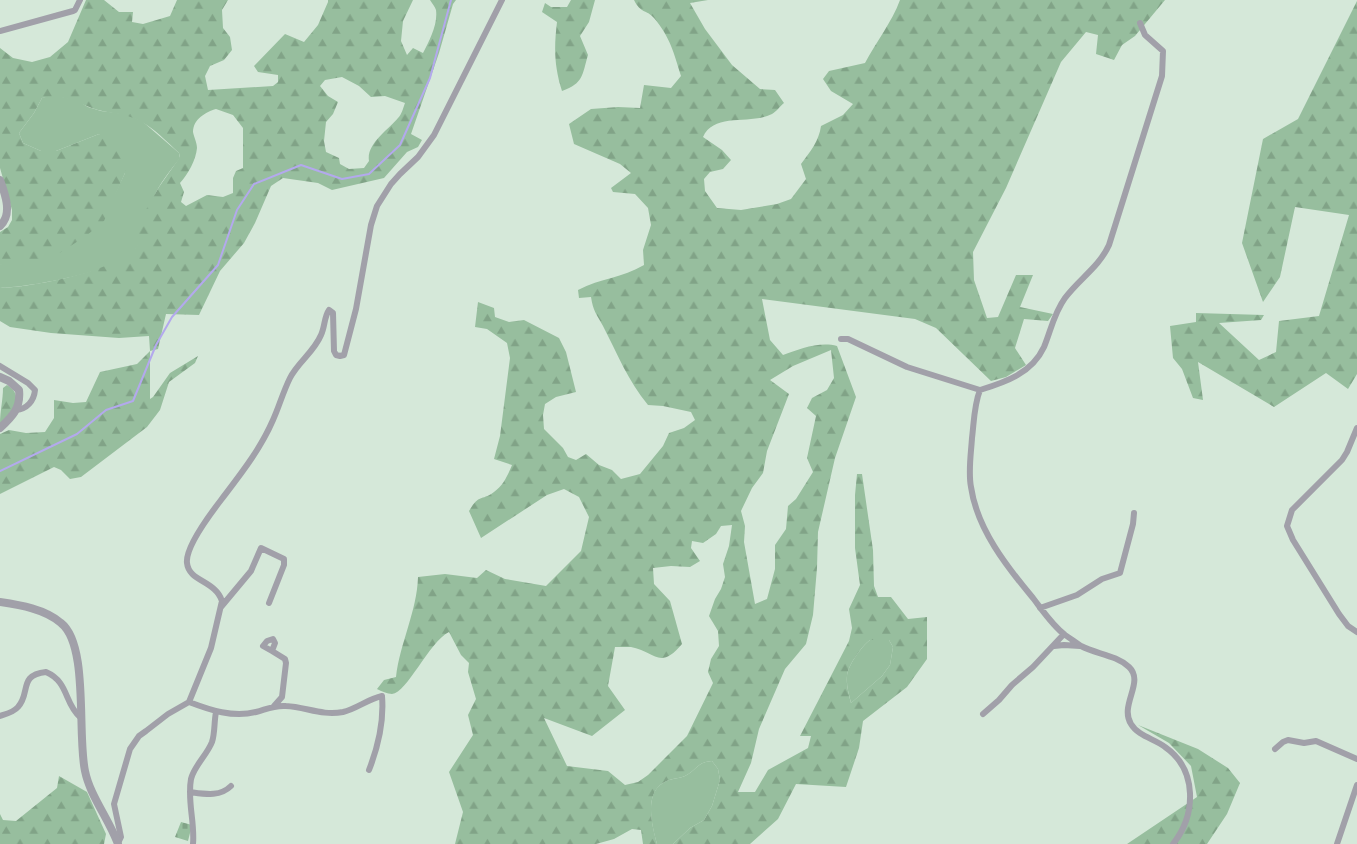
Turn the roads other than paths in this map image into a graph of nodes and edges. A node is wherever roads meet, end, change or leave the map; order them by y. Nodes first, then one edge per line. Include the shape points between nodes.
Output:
1 (80, 0) edge
2 (502, 0) edge
3 (1140, 23) dead end
4 (0, 32) edge
5 (0, 180) edge
6 (0, 226) edge
7 (841, 339) dead end
8 (0, 366) edge
9 (0, 377) edge
10 (980, 390) junction
11 (16, 410) junction
12 (0, 428) edge
13 (1357, 428) edge
14 (1134, 513) dead end
15 (0, 602) edge
16 (269, 603) dead end
17 (220, 608) junction
18 (1040, 608) junction
19 (1357, 632) edge
20 (1064, 634) junction
21 (1054, 646) junction
22 (1081, 646) junction
23 (272, 652) dead end
24 (189, 702) junction
25 (274, 706) junction
26 (216, 712) junction
27 (983, 714) dead end
28 (0, 716) edge
29 (80, 716) junction
30 (1276, 749) dead end
31 (1357, 759) edge
32 (369, 770) dead end
33 (1357, 785) edge
34 (231, 786) dead end
35 (190, 792) junction
36 (118, 844) edge
37 (193, 844) edge
38 (1173, 844) edge
39 (1337, 844) edge

1 - 4 street via 73,11
2 - 17 street via 434,135 391,184 377,206 344,355 336,355 334,351 334,313 329,310 317,344 290,377 274,420 258,448 212,511 194,542 187,562 190,571 215,588 222,601
3 - 10 street via 1145,35 1163,51 1162,76 1109,245 1099,263 1060,305 1044,346 1032,366 1023,373
5 - 6 street via 7,215
7 - 10 street via 848,339 907,367
8 - 11 street via 35,390 30,404
9 - 11 street via 19,390
10 - 18 street via 975,402 971,453 973,498 1005,564
11 - 12 street
13 - 19 street via 1342,460 1292,510 1287,526 1338,614
14 - 18 street via 1120,573 1102,579 1077,595
15 - 29 street via 51,616 70,633 77,651
16 - 17 street via 284,559 261,548 251,571
17 - 24 street via 211,648
18 - 20 street
20 - 21 street
20 - 22 street
21 - 22 street
21 - 27 street
22 - 38 street via 1119,660 1132,670 1135,680 1127,710 1132,726 1165,746 1184,768 1190,789 1189,810 1181,833
23 - 25 street via 285,659 286,663 282,697
24 - 26 street
24 - 36 street via 146,730 130,749 114,804 121,837
25 - 26 street via 256,712
25 - 32 street via 335,713 382,696 375,754
26 - 35 street via 214,735 194,772
28 - 29 street via 18,708 27,681 46,672 59,680 70,704
29 - 36 street via 85,771
30 - 31 street via 1288,740 1316,741
33 - 39 street
34 - 35 street via 225,792 212,794
35 - 37 street

